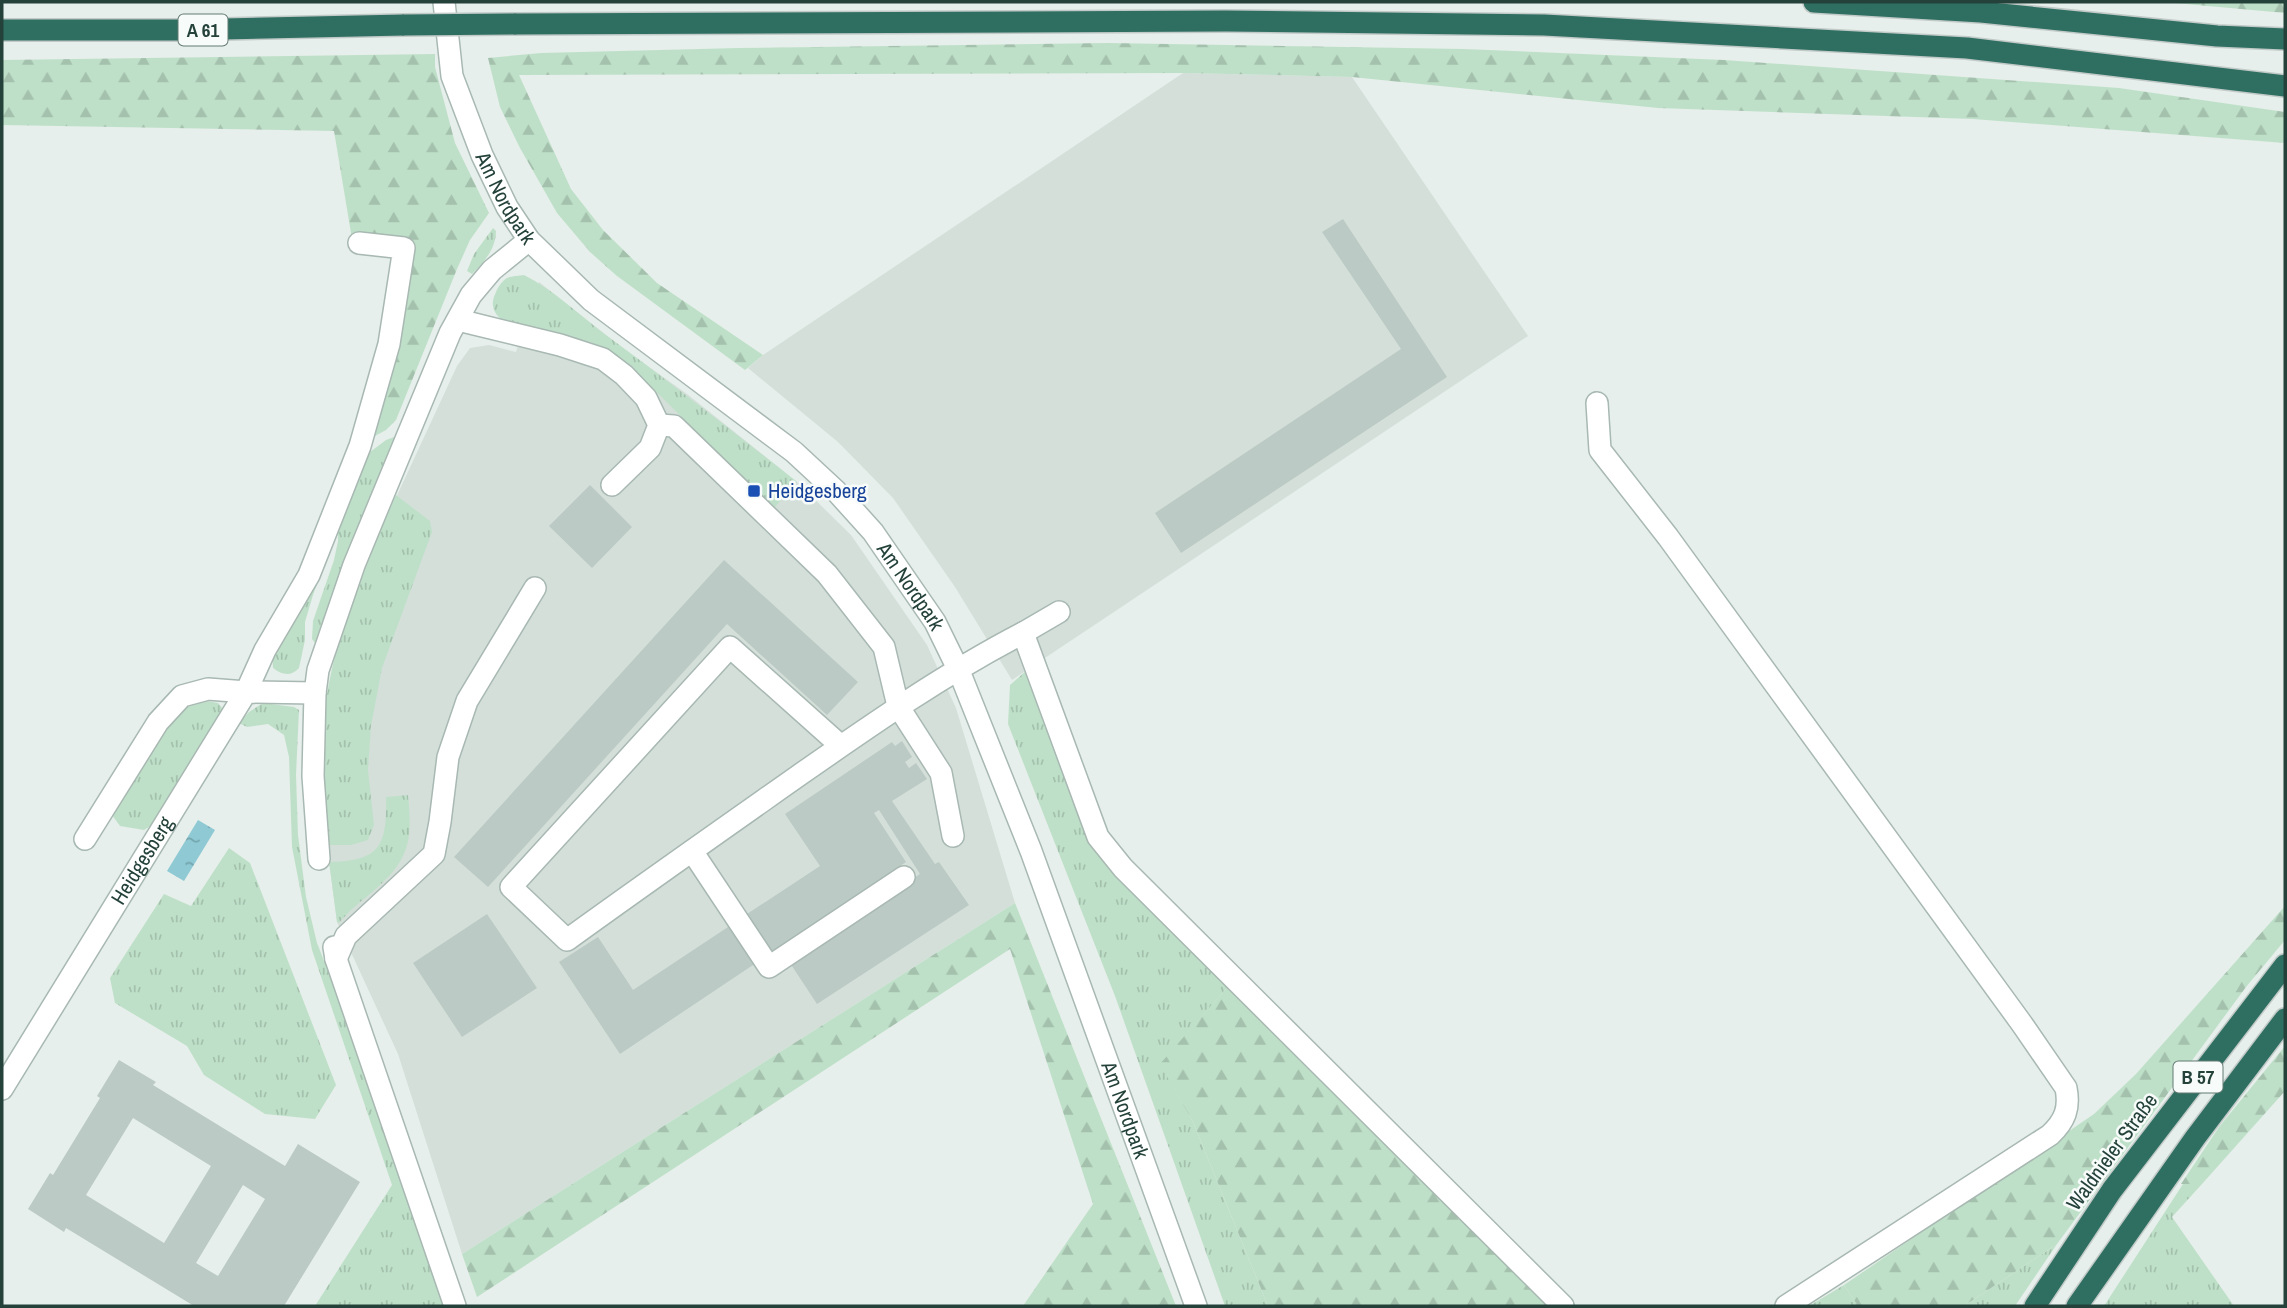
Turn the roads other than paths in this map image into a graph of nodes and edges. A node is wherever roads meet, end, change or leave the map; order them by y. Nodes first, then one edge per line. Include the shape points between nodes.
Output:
1 (444, 2) edge
2 (1814, 2) edge
3 (2, 30) edge
4 (2217, 36) junction
5 (2285, 39) edge
6 (2285, 47) edge
7 (2285, 86) edge
8 (529, 240) junction
9 (359, 243) dead end
10 (457, 320) junction
11 (1597, 403) dead end
12 (659, 425) junction
13 (612, 485) dead end
14 (535, 588) dead end
15 (1059, 612) dead end
16 (1023, 633) junction
17 (959, 671) junction
18 (246, 692) junction
19 (315, 693) junction
20 (898, 706) junction
21 (841, 746) junction
22 (953, 836) dead end
23 (85, 839) dead end
24 (691, 851) junction
25 (319, 859) dead end
26 (904, 877) dead end
27 (332, 937) dead end
28 (336, 959) junction
29 (2285, 965) edge
30 (2285, 1020) edge
31 (2, 1089) edge
32 (455, 1306) edge
33 (1196, 1306) edge
34 (1563, 1306) edge
35 (1786, 1306) edge
36 (2035, 1306) edge
37 (2077, 1306) edge

1 - 8 street, Am Nordpark via 452,76 482,155
2 - 4 highway via 1981,12
3 - 7 highway, A 61, bridge via 1226,21 1544,25 1967,48
4 - 5 highway
4 - 6 highway
8 - 10 street via 492,270
8 - 17 street, Am Nordpark via 591,300 794,452 836,491 873,532 935,622
9 - 18 street, Heidgesberg via 404,248 389,344 360,446 309,575
10 - 12 street via 603,359 646,398
10 - 19 street via 354,565 318,670
11 - 35 street via 1600,450 1668,537 2066,1088 2064,1119 2050,1135
12 - 13 street via 650,448
12 - 20 street via 674,426 827,574 884,647
14 - 28 street via 467,701 448,757 434,854 346,936
15 - 16 street
16 - 17 street
16 - 34 street via 1098,837 1106,847
17 - 20 street
17 - 33 street, Am Nordpark via 1031,851
18 - 19 street
18 - 23 street via 208,689 182,696 158,722
18 - 31 street, Heidgesberg
19 - 25 street via 313,776
20 - 21 street
20 - 22 street via 942,773
21 - 24 street
21 - 24 street via 730,647 511,887 567,940
24 - 26 street via 769,967
27 - 28 street
28 - 32 street
29 - 36 highway, Waldnieler Straße / B 57 via 2112,1189
30 - 37 highway, B 57

